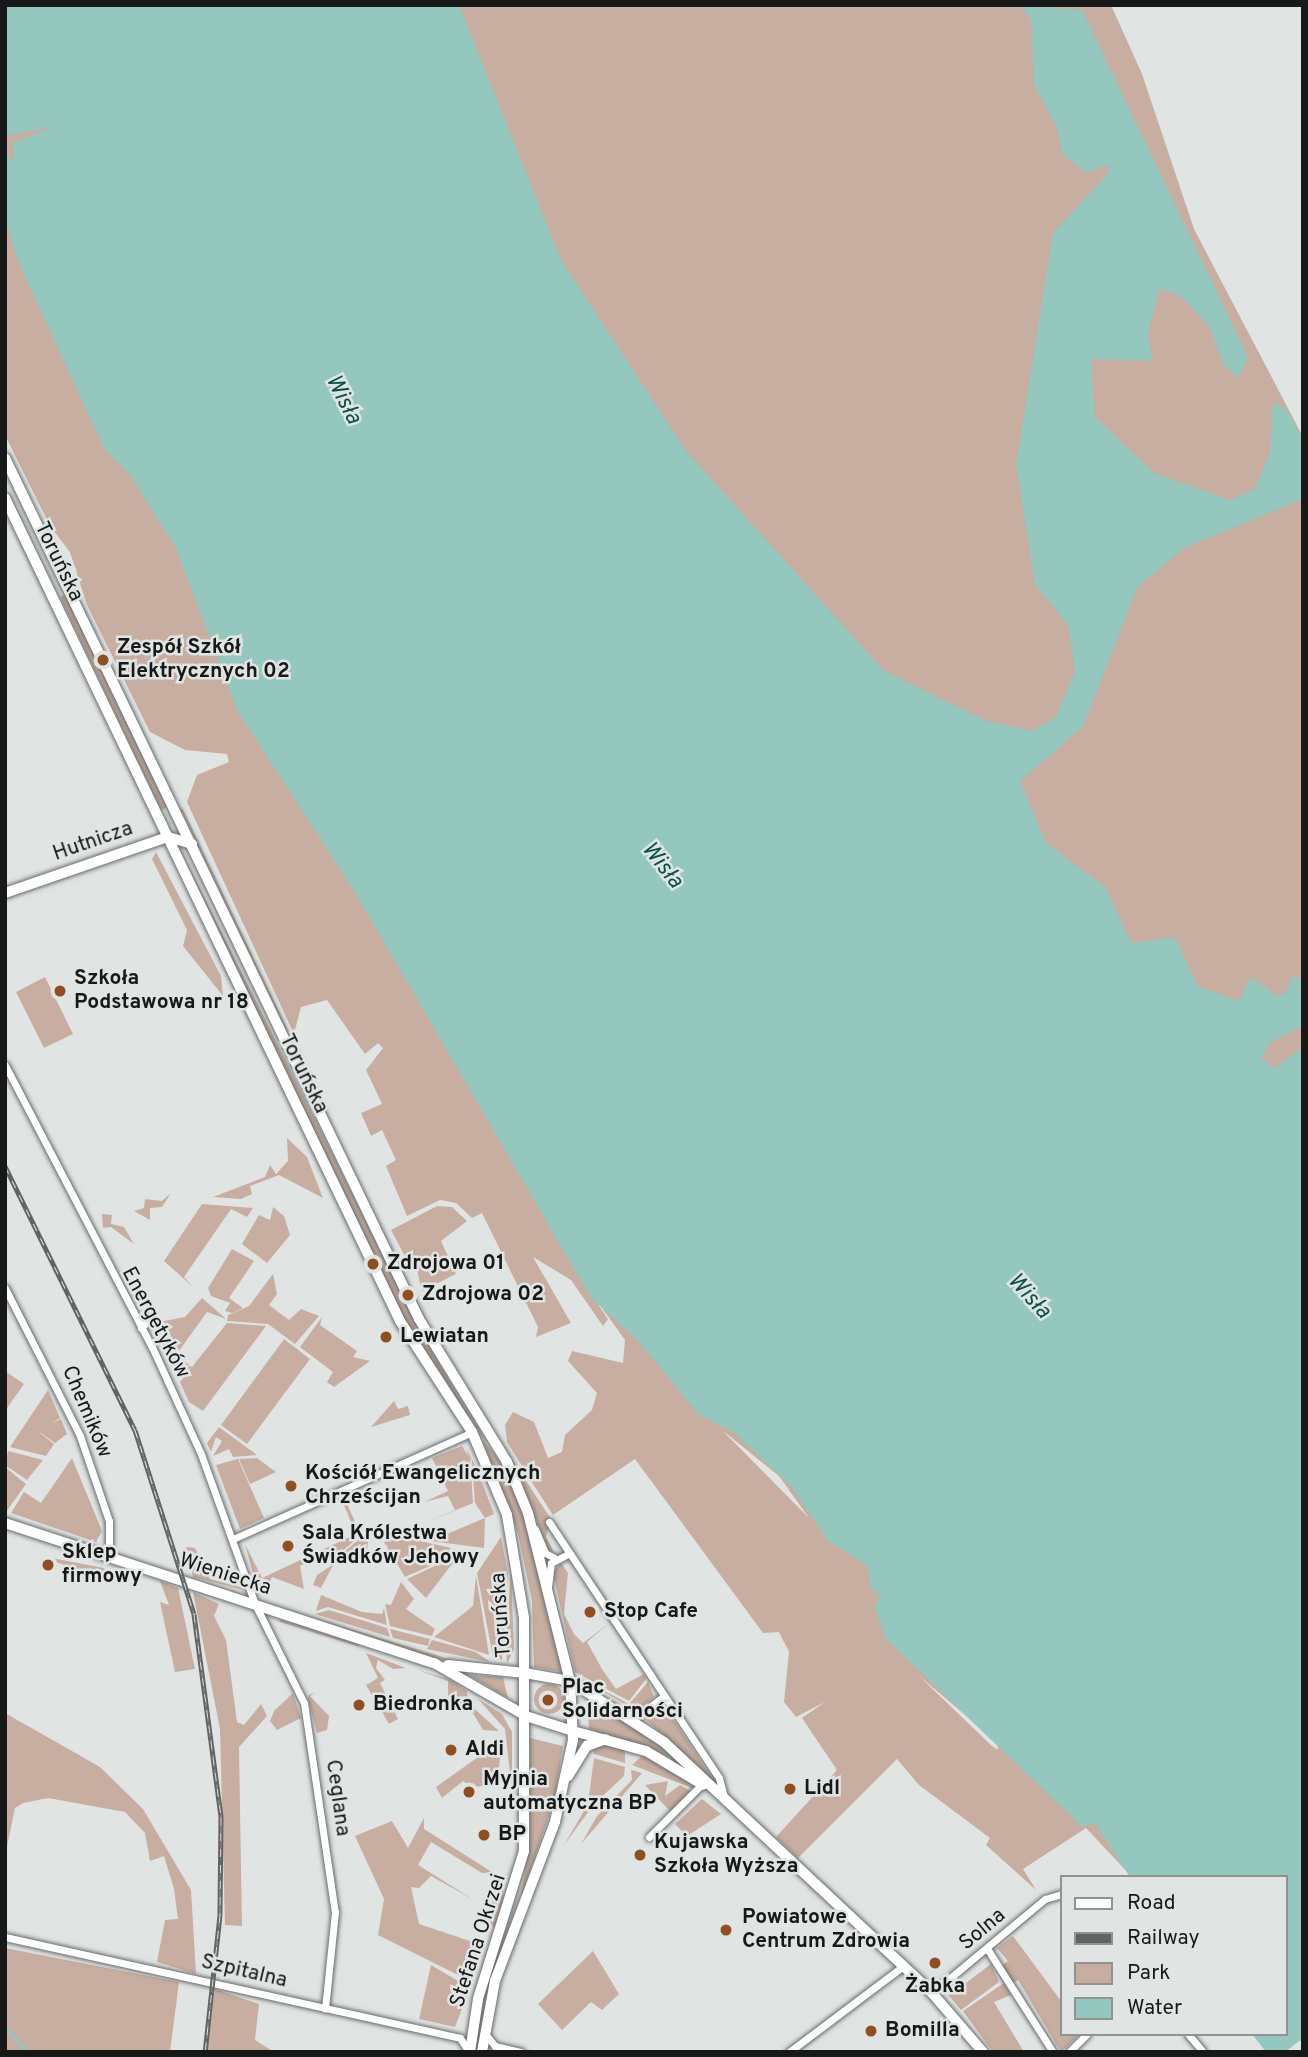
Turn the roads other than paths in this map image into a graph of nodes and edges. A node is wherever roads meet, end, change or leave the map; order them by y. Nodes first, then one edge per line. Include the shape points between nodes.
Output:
1 (5, 458) edge
2 (5, 498) edge
3 (48, 545) junction
4 (32, 553) junction
5 (168, 837) junction
6 (192, 844) junction
7 (5, 893) edge
8 (5, 1065) edge
9 (5, 1288) edge
10 (150, 1319) dead end
11 (141, 1328) junction
12 (472, 1432) junction
13 (549, 1522) dead end
14 (5, 1523) edge
15 (532, 1526) junction
16 (233, 1539) junction
17 (570, 1553) junction
18 (109, 1557) junction
19 (555, 1558) junction
20 (548, 1587) junction
21 (255, 1604) junction
22 (434, 1663) junction
23 (525, 1673) junction
24 (570, 1681) junction
25 (664, 1696) junction
26 (625, 1715) junction
27 (526, 1716) junction
28 (573, 1731) junction
29 (607, 1739) junction
30 (568, 1776) junction
31 (704, 1783) junction
32 (725, 1801) junction
33 (649, 1837) dead end
34 (1059, 1893) edge
35 (5, 1937) edge
36 (988, 1951) junction
37 (903, 1966) junction
38 (932, 1993) junction
39 (325, 2008) junction
40 (473, 2022) junction
41 (484, 2029) junction
42 (1085, 2036) edge
43 (1190, 2036) edge
44 (460, 2038) junction
45 (492, 2049) edge
46 (469, 2052) edge
47 (482, 2052) edge
48 (521, 2052) edge
49 (789, 2052) edge
50 (983, 2052) edge
51 (1053, 2052) edge
52 (1069, 2052) edge
53 (1203, 2052) edge

1 - 3 main road, Toruńska
2 - 4 main road, Toruńska
3 - 4 main road
3 - 6 main road, Toruńska
4 - 5 main road, Toruńska
5 - 6 street
5 - 7 street, Hutnicza
5 - 12 main road, Toruńska via 400,1321
6 - 15 main road, Toruńska via 419,1320 507,1462
8 - 11 street, Energetyków
9 - 18 street, Chemików via 84,1448 109,1521
10 - 11 street
11 - 16 street, Energetyków
12 - 16 street
12 - 23 main road, Toruńska via 511,1529
13 - 17 street
14 - 18 street, Wieniecka
15 - 19 street via 545,1552
15 - 20 main road, Toruńska
16 - 21 street, Energetyków
17 - 19 street
17 - 25 street
18 - 21 street, Wieniecka
19 - 20 street, Toruńska
20 - 24 main road, Toruńska
21 - 22 street, Wieniecka
21 - 39 street, Ceglana via 307,1711 335,1906
22 - 23 street, Wieniecka
22 - 27 street, Wieniecka
23 - 24 main road
23 - 27 main road
24 - 26 street
24 - 28 main road
25 - 26 street via 639,1715
25 - 32 street via 719,1778
26 - 31 street
27 - 28 main road
27 - 40 main road, Stefana Okrzei via 521,1871
28 - 29 street
28 - 30 main road, Stefana Okrzei
29 - 30 street via 587,1746
29 - 31 street via 662,1758
30 - 41 main road, Stefana Okrzei via 495,1981
31 - 32 street
31 - 33 street
32 - 37 street
34 - 36 street, Solna
35 - 39 street, Szpitalna
36 - 38 street, Solna
36 - 51 street
37 - 38 street
37 - 49 street
38 - 50 street
39 - 44 street, Szpitalna
40 - 44 street
40 - 46 main road, Stefana Okrzei
41 - 45 street
41 - 47 main road, Stefana Okrzei
42 - 52 street
43 - 53 street
44 - 46 street
45 - 48 street

